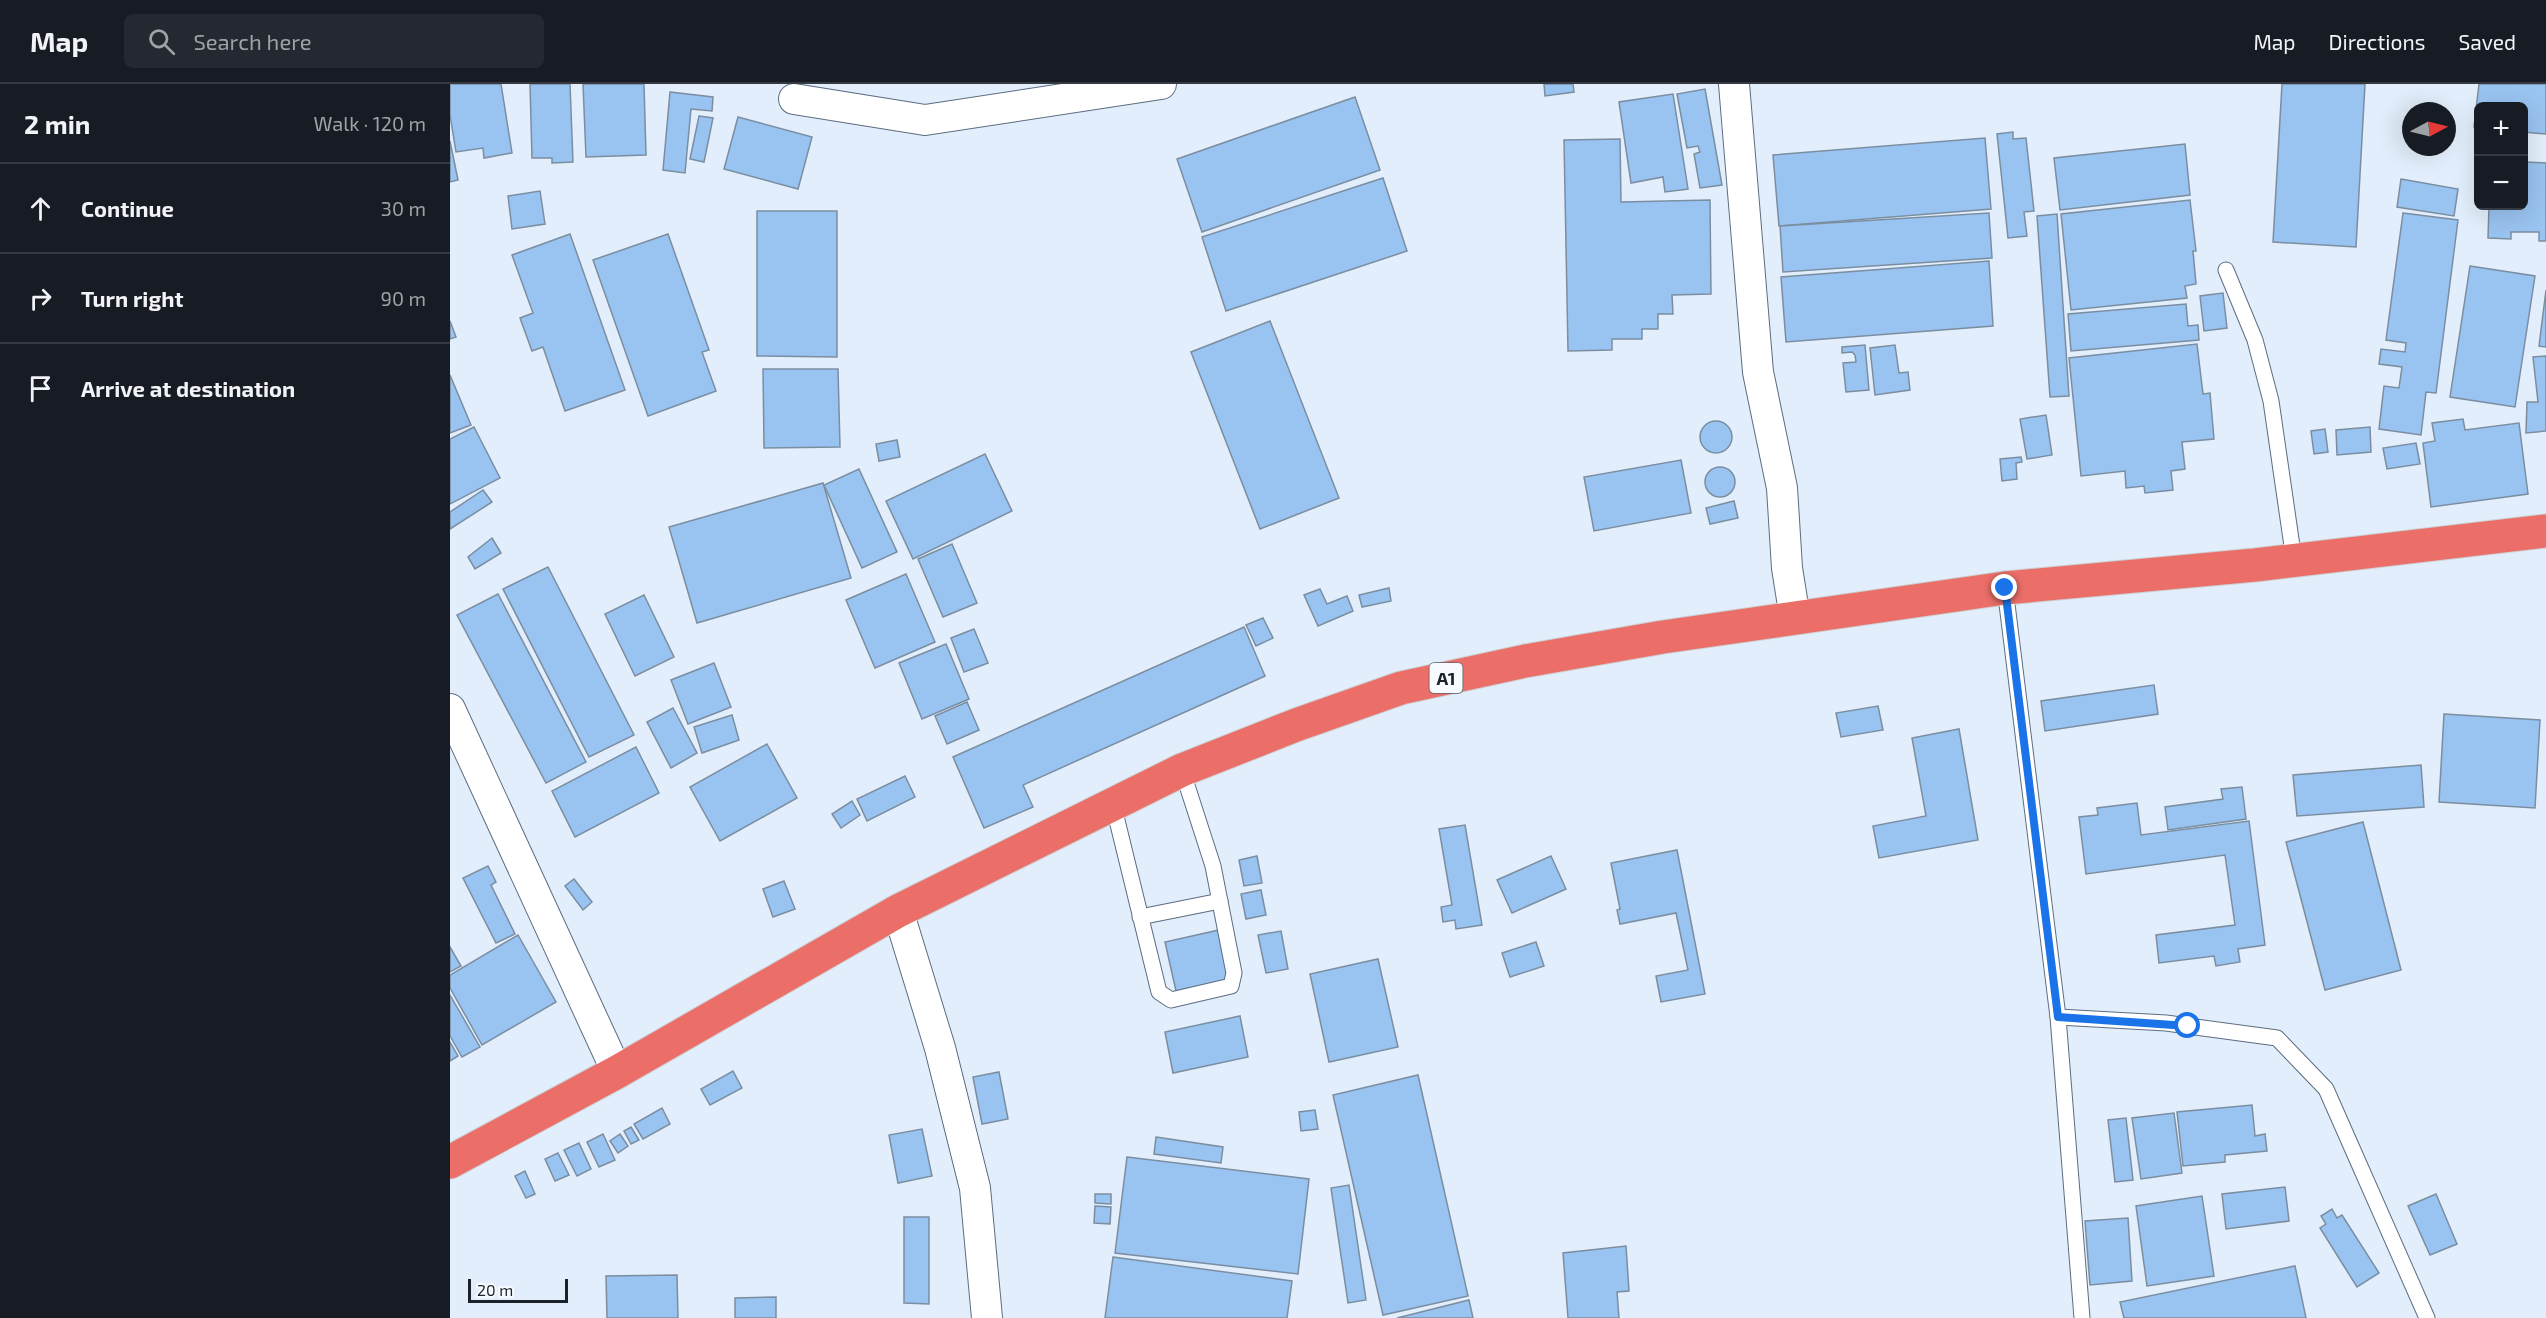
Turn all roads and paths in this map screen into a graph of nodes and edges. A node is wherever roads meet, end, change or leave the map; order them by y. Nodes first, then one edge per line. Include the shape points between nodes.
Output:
1 (1161, 84) edge
2 (1734, 84) edge
3 (794, 99) dead end
4 (2226, 270) dead end
5 (2546, 531) edge
6 (2294, 560) junction
7 (2005, 588) junction
8 (1795, 618) junction
9 (450, 709) edge
10 (1182, 770) junction
11 (1113, 804) junction
12 (1220, 901) junction
13 (898, 911) junction
14 (1140, 916) junction
15 (2058, 1017) junction
16 (617, 1072) junction
17 (450, 1162) edge
18 (987, 1318) edge
19 (2082, 1318) edge
20 (2427, 1318) edge

1 - 3 street via 925,120
2 - 8 street via 1758,372 1782,488
4 - 6 lane via 2255,340 2271,401
5 - 6 highway, A1
6 - 7 highway, A1
7 - 8 highway, A1
7 - 15 lane
8 - 10 highway, A1 via 1537,659 1401,688
9 - 16 street
10 - 11 highway, A1
10 - 12 lane via 1213,866
11 - 13 highway, A1
11 - 14 lane
12 - 14 lane
12 - 14 lane via 1234,973 1232,983 1170,1000 1161,995 1155,983
13 - 16 highway, A1
13 - 18 street via 940,1048 975,1188
15 - 19 lane
15 - 20 lane via 2166,1023 2277,1038 2326,1089
16 - 17 highway, A1

